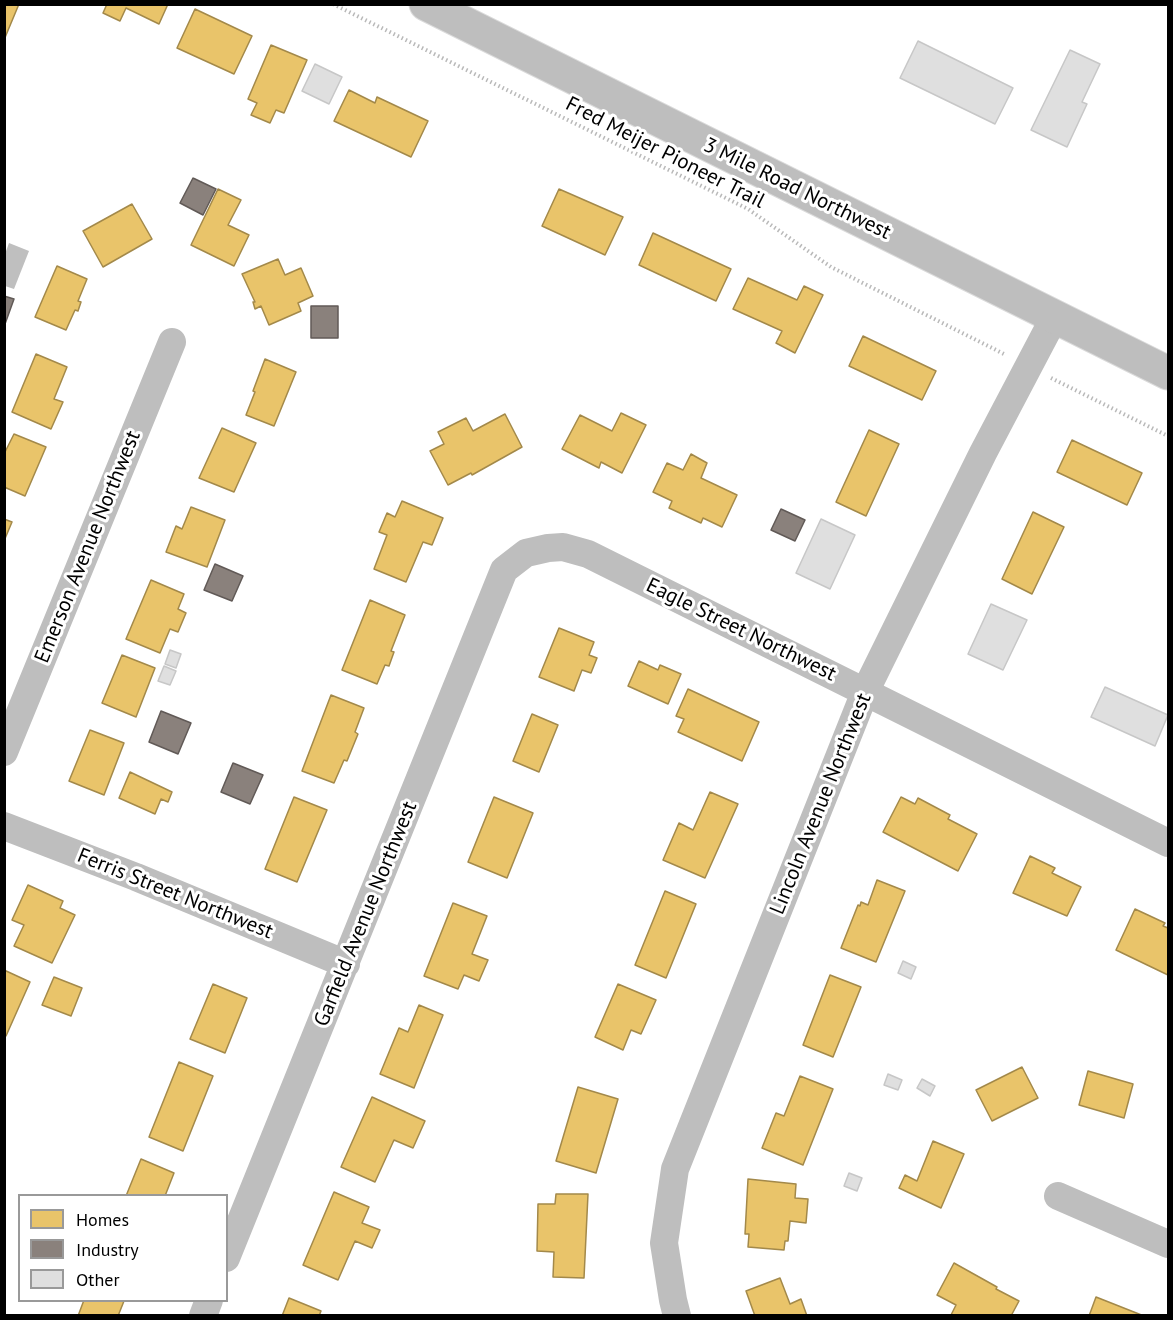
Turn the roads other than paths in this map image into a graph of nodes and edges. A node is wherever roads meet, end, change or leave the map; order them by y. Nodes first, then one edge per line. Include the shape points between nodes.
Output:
1 (426, 4) edge
2 (1055, 316) junction
3 (172, 342) dead end
4 (1168, 373) edge
5 (504, 570) joint
6 (866, 692) junction
7 (4, 752) edge
8 (4, 826) edge
9 (1168, 843) edge
10 (346, 964) junction
11 (1058, 1196) dead end
12 (1168, 1244) edge
13 (228, 1253) edge
14 (677, 1316) edge

1 - 2 main road, 3 Mile Road Northwest
2 - 4 main road, 3 Mile Road Northwest
2 - 6 street, Lincoln Avenue Northwest
3 - 7 street, Emerson Avenue Northwest
5 - 6 street, Eagle Street Northwest via 526,553 548,548 563,547 588,554
5 - 10 street, Garfield Avenue Northwest
6 - 9 street, Eagle Street Northwest
6 - 14 street, Lincoln Avenue Northwest via 675,1169 664,1243
8 - 10 street, Ferris Street Northwest
10 - 13 street, Garfield Avenue Northwest
11 - 12 street

